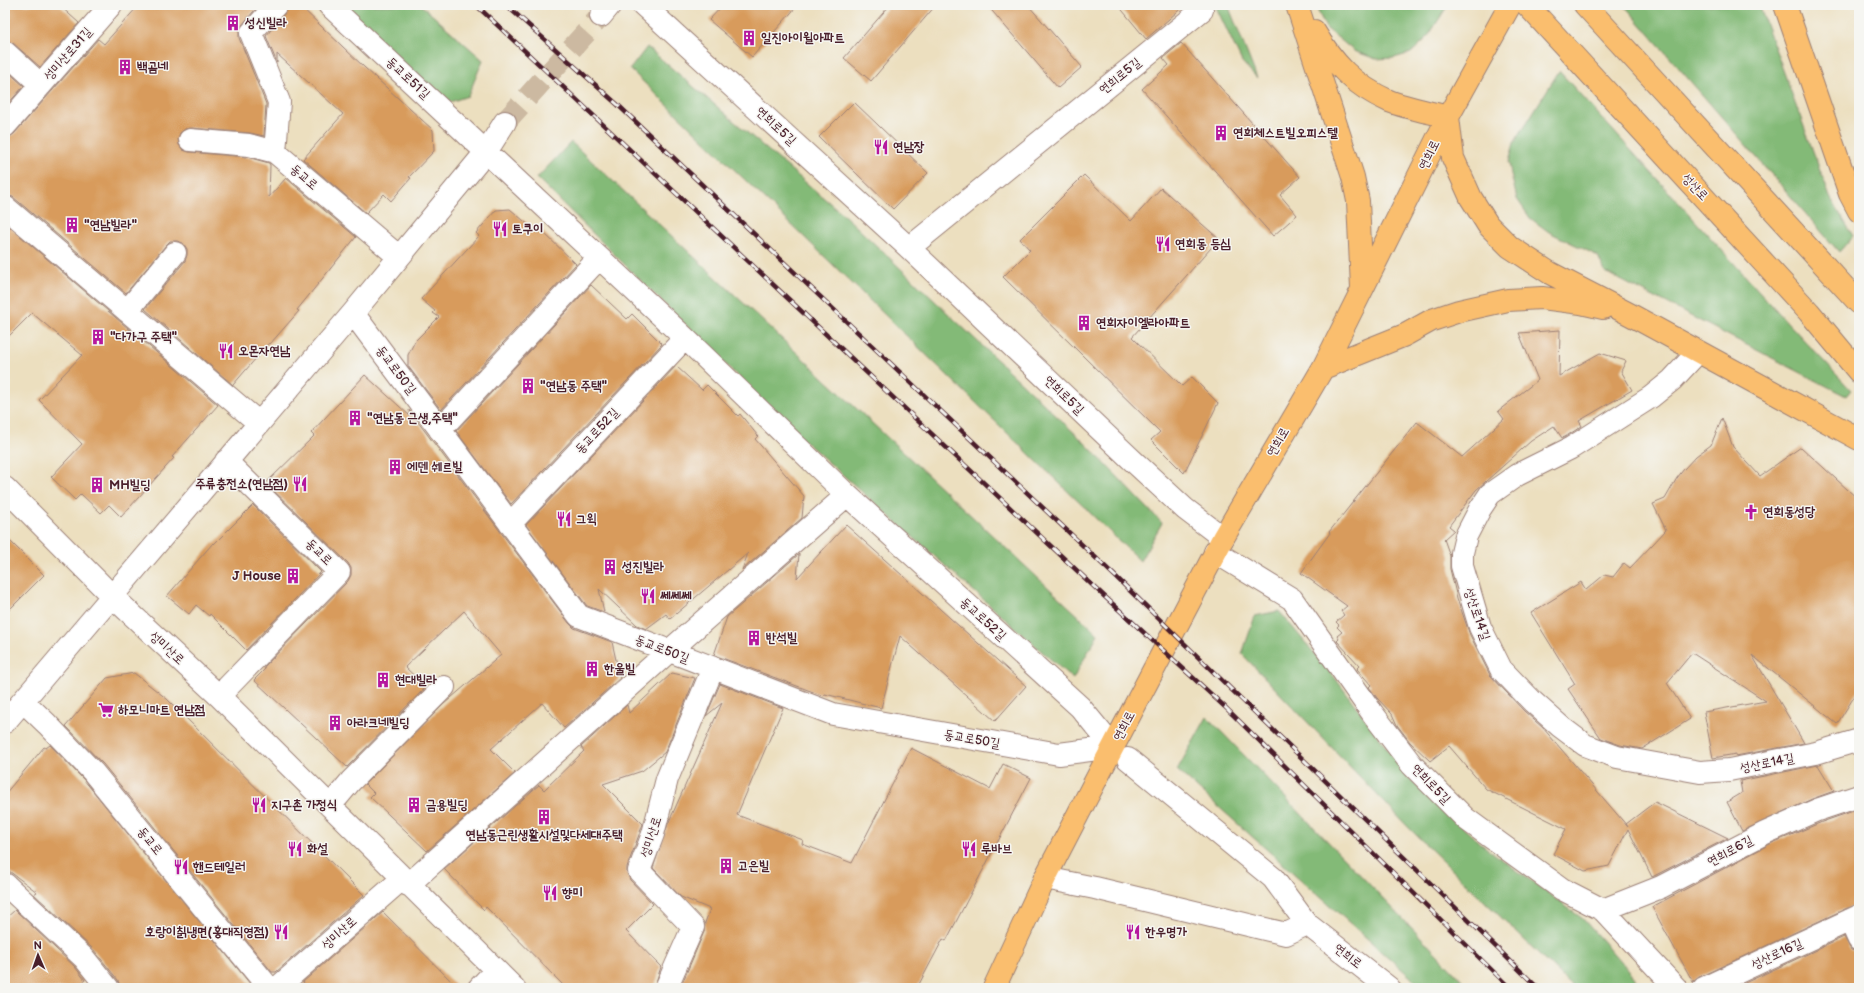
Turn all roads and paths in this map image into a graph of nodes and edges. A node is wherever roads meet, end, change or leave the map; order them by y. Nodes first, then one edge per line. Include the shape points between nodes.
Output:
1 (111, 5) edge
2 (276, 5) edge
3 (330, 5) edge
4 (643, 5) edge
5 (1297, 5) edge
6 (1510, 5) edge
7 (1527, 5) edge
8 (1785, 5) edge
9 (1201, 8) edge
10 (1589, 9) edge
11 (5, 52) edge
12 (41, 85) junction
13 (1448, 117) junction
14 (505, 122) tunnel mouth
15 (5, 126) edge
16 (190, 140) dead end
17 (275, 152) junction
18 (486, 152) junction
19 (1856, 198) edge
20 (5, 207) edge
21 (909, 248) junction
22 (175, 253) dead end
23 (399, 257) junction
24 (598, 259) junction
25 (1362, 290) junction
26 (1859, 303) edge
27 (127, 311) junction
28 (353, 313) junction
29 (1631, 315) junction
30 (684, 338) junction
31 (1698, 352) junction
32 (1323, 368) junction
33 (1859, 372) edge
34 (259, 422) junction
35 (440, 430) junction
36 (1859, 438) edge
37 (226, 461) junction
38 (5, 488) edge
39 (847, 495) junction
40 (510, 524) junction
41 (1219, 545) junction
42 (113, 597) junction
43 (668, 652) junction
44 (713, 668) junction
45 (444, 687) dead end
46 (219, 696) junction
47 (23, 701) junction
48 (5, 722) edge
49 (1859, 740) edge
50 (1121, 753) junction
51 (1859, 796) edge
52 (330, 806) junction
53 (1045, 878) junction
54 (405, 882) junction
55 (5, 884) edge
56 (1603, 910) junction
57 (1855, 918) edge
58 (1307, 924) junction
59 (1859, 940) edge
60 (496, 970) junction
61 (108, 988) edge
62 (269, 988) edge
63 (277, 988) edge
64 (479, 988) edge
65 (514, 988) edge
66 (666, 988) edge
67 (994, 988) edge
68 (1389, 988) edge
69 (1676, 988) edge
70 (1704, 988) edge

1 - 12 street, 성미산로31길
2 - 17 street via 251,33 279,102
3 - 18 street, 동교로51길
4 - 21 street, 연희로5길
5 - 13 main road via 1328,53 1342,70 1365,89 1390,101
5 - 25 main road via 1354,177 1358,201
6 - 13 main road, 연희로
7 - 33 main road, 성산로 via 1809,312
8 - 19 main road
9 - 21 street, 연희로5길
10 - 26 main road
11 - 12 street, 성미산로31길
12 - 15 street, 성미산로31길
13 - 25 main road, 연희로
13 - 29 main road via 1452,158 1471,198 1488,225 1510,247 1550,273
14 - 18 street
16 - 17 street, 동교로 via 249,145
17 - 23 street, 동교로
18 - 23 street
18 - 24 street, 동교로52길
20 - 27 street
21 - 41 street, 연희로5길 via 1185,509
22 - 27 street
23 - 28 street
24 - 30 street, 동교로52길
24 - 35 street
25 - 32 main road, 연희로
27 - 34 street
28 - 34 street
28 - 35 street, 동교로50길
29 - 31 main road
29 - 32 main road via 1581,303 1542,298 1508,300 1432,320 1405,335
30 - 39 street, 동교로52길
30 - 40 street, 동교로52길
31 - 36 main road
31 - 49 street, 성산로14길 via 1672,380 1651,397 1571,448 1517,475 1490,494 1466,536 1462,552 1462,566 1480,627 1501,669 1533,702 1585,745 1617,757 1700,772 1729,770 1816,753
32 - 41 main road, 연희로
34 - 37 street
35 - 40 street, 동교로50길
37 - 42 street
37 - 46 street, 동교로 via 339,572
38 - 42 street, 성미산로
39 - 43 street
39 - 50 street, 동교로52길 via 1080,707
40 - 43 street, 동교로50길 via 579,616
41 - 50 main road, 연희로
41 - 56 street, 연희로5길 via 1292,599 1412,765 1466,819 1562,889
42 - 46 street, 성미산로
42 - 47 street
43 - 44 street, 동교로50길
43 - 54 street, 성미산로
44 - 50 street, 동교로50길 via 833,714 1059,754
44 - 66 street, 성미산로 via 667,779 653,834 639,871 693,927
45 - 52 street via 351,781
46 - 52 street, 성미산로
47 - 48 street
47 - 62 street, 동교로 via 94,772
50 - 53 main road, 연희로
50 - 58 street, 연희로 via 1273,878
51 - 56 street, 연희로6길 via 1765,833 1661,887
52 - 54 street, 성미산로
53 - 58 street via 1286,934
53 - 67 main road, 연희로
54 - 60 street, 성미산로
54 - 63 street, 성미산로
55 - 61 street via 84,958
56 - 69 street, 연희로5길
57 - 59 street, 성산로16길
57 - 70 street, 성산로16길
58 - 68 street, 연희로
60 - 64 street
60 - 65 street, 성미산로

